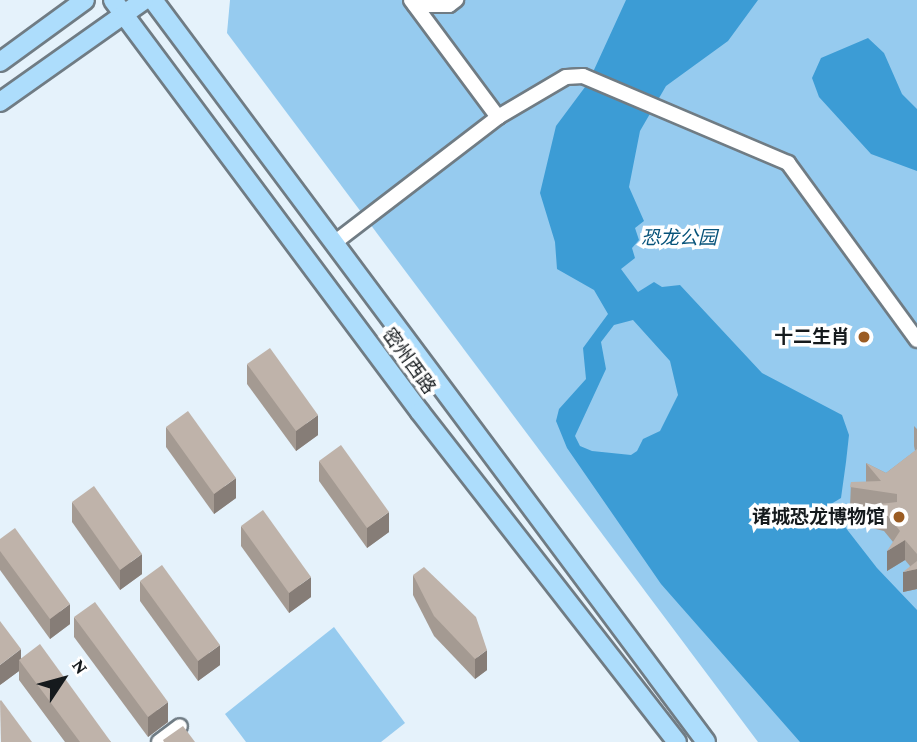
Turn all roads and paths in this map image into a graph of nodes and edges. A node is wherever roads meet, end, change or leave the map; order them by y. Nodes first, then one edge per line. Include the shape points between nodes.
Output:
1 (86, 0) edge
2 (144, 0) edge
3 (153, 0) edge
4 (456, 0) edge
5 (413, 2) edge
6 (118, 7) edge
7 (0, 62) edge
8 (0, 102) edge
9 (498, 117) junction
10 (334, 243) junction
11 (917, 340) edge
12 (180, 726) edge
13 (159, 742) edge
14 (677, 742) edge
15 (706, 742) edge

1 - 7 main road
2 - 6 main road
3 - 10 main road, 密州西路
4 - 5 street via 449,5
5 - 9 street
6 - 8 main road
6 - 14 main road, 密州西路 via 420,412
9 - 10 street
9 - 11 street via 566,76 583,76 788,163
10 - 15 main road, 密州西路
12 - 13 street

